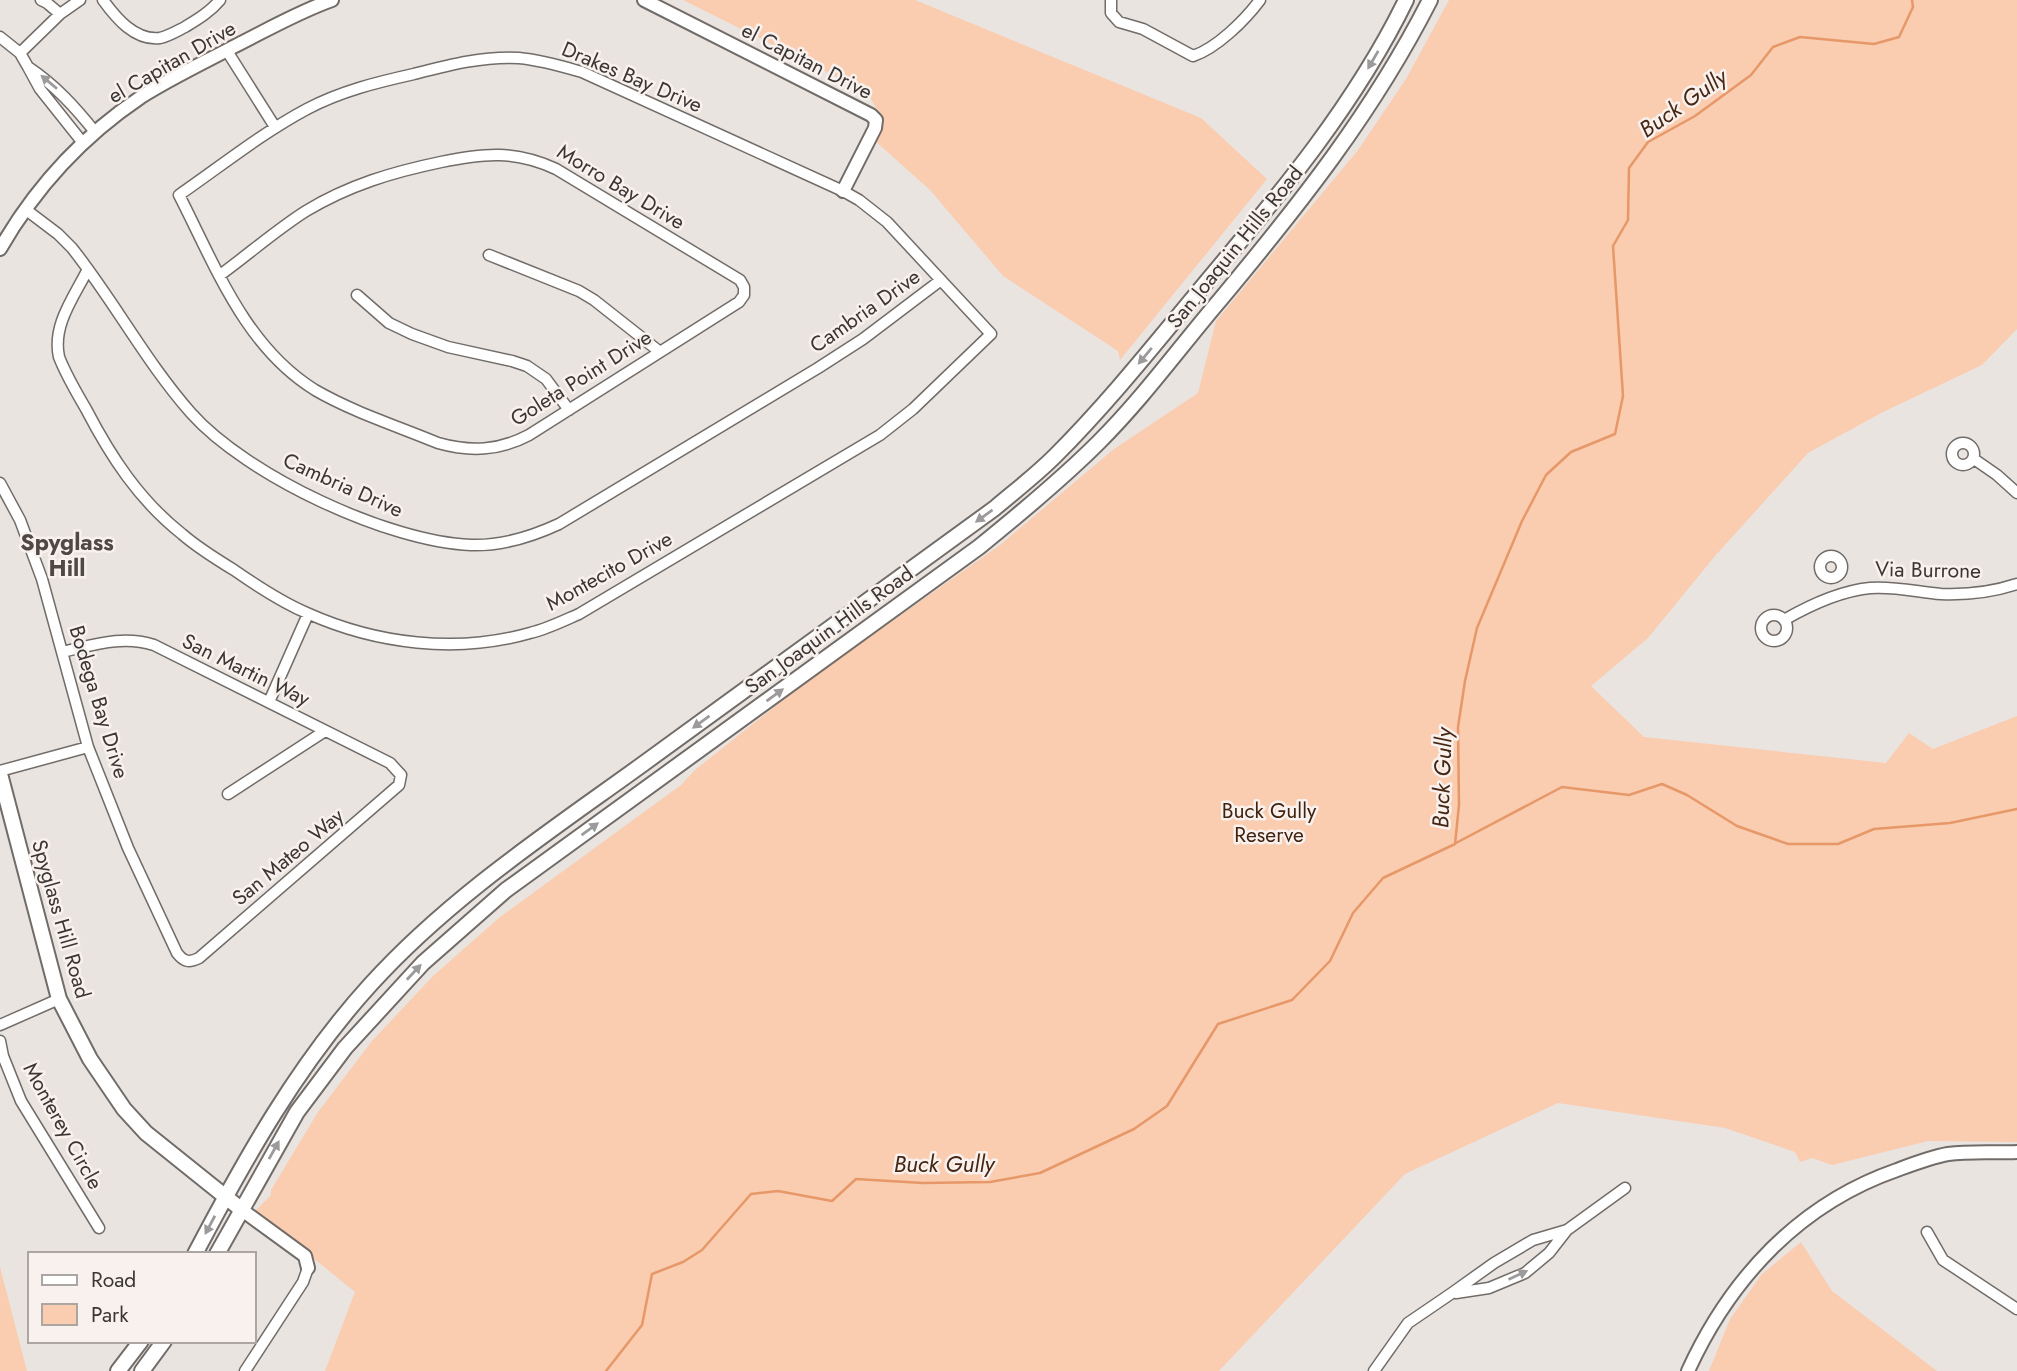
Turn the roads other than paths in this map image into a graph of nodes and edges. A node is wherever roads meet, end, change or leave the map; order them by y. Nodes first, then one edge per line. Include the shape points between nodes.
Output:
1 (41, 0) edge
2 (80, 0) edge
3 (103, 0) edge
4 (220, 0) edge
5 (332, 0) edge
6 (644, 0) edge
7 (1111, 0) edge
8 (1260, 0) edge
9 (1406, 0) edge
10 (1430, 0) edge
11 (60, 14) junction
12 (0, 37) edge
13 (227, 51) junction
14 (20, 53) junction
15 (28, 67) junction
16 (275, 127) junction
17 (95, 132) junction
18 (83, 144) junction
19 (843, 191) junction
20 (179, 195) joint
21 (25, 209) junction
22 (0, 249) edge
23 (489, 255) dead end
24 (88, 269) junction
25 (220, 275) junction
26 (732, 275) joint
27 (941, 280) junction
28 (357, 295) dead end
29 (991, 334) joint
30 (660, 352) junction
31 (569, 410) junction
32 (1974, 459) dead end
33 (0, 483) edge
34 (2017, 493) edge
35 (1834, 577) dead end
36 (2017, 584) edge
37 (1838, 595) junction
38 (308, 614) junction
39 (1784, 620) dead end
40 (62, 652) junction
41 (269, 702) junction
42 (325, 730) junction
43 (88, 747) junction
44 (0, 773) edge
45 (401, 775) joint
46 (228, 794) dead end
47 (191, 962) joint
48 (59, 999) junction
49 (0, 1025) edge
50 (0, 1041) edge
51 (2017, 1152) edge
52 (1625, 1188) dead end
53 (225, 1197) junction
54 (242, 1210) junction
55 (99, 1228) dead end
56 (1567, 1230) junction
57 (1927, 1232) dead end
58 (196, 1252) edge
59 (218, 1252) edge
60 (308, 1268) joint
61 (1452, 1293) junction
62 (2017, 1309) edge
63 (139, 1343) edge
64 (162, 1343) edge
65 (118, 1371) edge
66 (142, 1371) edge
67 (244, 1371) edge
68 (1374, 1371) edge
69 (1688, 1371) edge

1 - 11 street
2 - 11 street
3 - 4 street via 121,23 153,38 170,35 201,18
5 - 13 street, el Capitan Drive
6 - 19 street, el Capitan Drive via 871,115 876,128
7 - 8 street via 1111,13 1119,22 1143,29 1193,57 1208,51
9 -> 53 main road, San Joaquin Hills Road via 1367,69 1305,161 1153,347 1052,458 995,508 498,869 402,950 301,1072
54 -> 10 main road, San Joaquin Hills Road via 297,1112 345,1048 423,963 466,924 506,890 979,547 1042,497 1100,441 1332,160 1378,93
11 - 14 street
12 - 14 street
13 - 16 street
13 - 17 street, el Capitan Drive via 151,91
14 - 15 street
17 -> 15 street via 50,82
15 - 18 street
16 - 19 street, Drakes Bay Drive via 322,102 378,82 477,60 519,58 582,72
16 - 20 street, Drakes Bay Drive
17 - 18 street, el Capitan Drive
18 - 21 street, el Capitan Drive
19 - 27 street, Drakes Bay Drive via 887,222
20 - 25 street, Goleta Point Drive
21 - 22 street, el Capitan Drive
21 - 24 street, Cambria Drive via 58,234
23 - 30 street via 579,290
24 - 27 street, Cambria Drive via 172,390 239,455 363,519 424,538 472,545 508,542 559,524 829,361
24 - 38 street, Montecito Drive via 59,329 57,349 107,449 146,501 183,535 258,587
25 - 26 street, Morro Bay Drive via 290,222 354,187 406,169 504,154 556,169
25 - 31 street, Goleta Point Drive via 261,343 295,375 335,400 438,443 466,449 501,446 529,436
26 - 30 street, Goleta Point Drive via 744,287 739,302
27 - 29 street, Drakes Bay Drive
28 - 31 street via 389,323 412,334 527,366 546,379
29 - 38 street, Montecito Drive via 913,410 880,435 554,625 501,640 436,644 380,637
30 - 31 street, Goleta Point Drive
32 - 34 street
33 - 40 street, Bodega Bay Drive via 30,543
35 - 37 street
36 - 37 street, Via Burrone via 1975,594 1870,588
37 - 39 street, Via Burrone
38 - 41 street
40 - 41 street, San Martin Way via 118,640 140,641
40 - 43 street, Bodega Bay Drive
41 - 42 street, San Martin Way
42 - 45 street, San Martin Way via 390,763
42 - 46 street
43 - 44 street
43 - 47 street, Bodega Bay Drive via 177,953
44 - 48 main road, Spyglass Hill Road
45 - 47 street, San Mateo Way via 393,792
48 - 49 street
48 - 53 main road, Spyglass Hill Road via 90,1059 124,1109 146,1133
50 - 55 street, Monterey Circle via 21,1101
51 - 69 street via 1948,1154 1913,1164 1881,1175 1816,1211 1753,1267 1714,1321
52 - 56 street
53 - 54 main road, Spyglass Hill Road
53 -> 58 main road, San Joaquin Hills Road
54 - 59 main road, San Joaquin Hills Road
54 - 60 street, Spyglass Hill Road via 304,1256
56 - 61 street via 1533,1240
61 -> 56 street via 1489,1288 1525,1273
57 - 62 street via 1943,1259
60 - 67 street
61 - 68 street via 1408,1323
63 - 65 main road
64 - 66 main road

